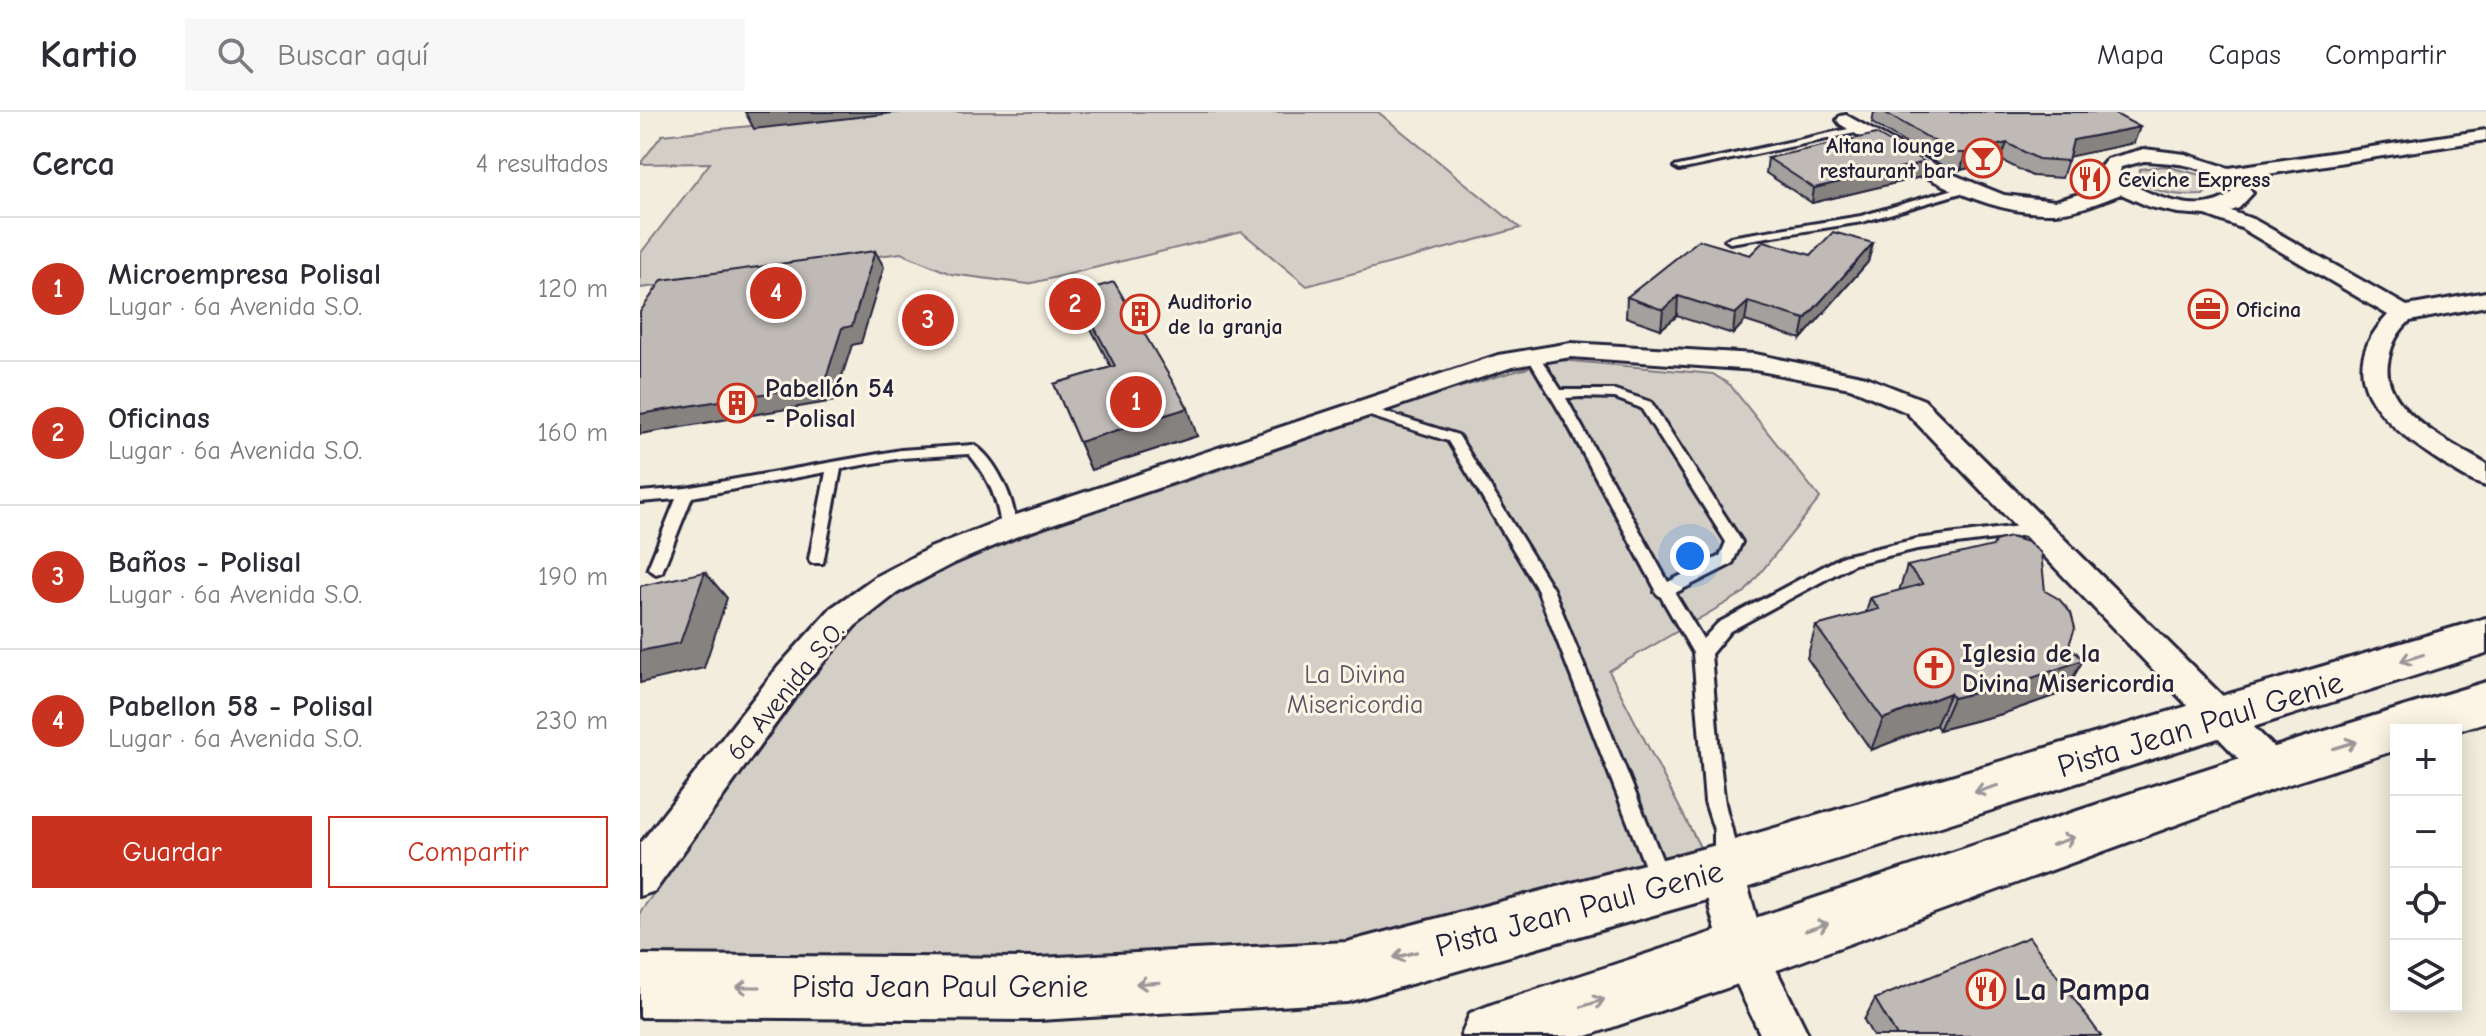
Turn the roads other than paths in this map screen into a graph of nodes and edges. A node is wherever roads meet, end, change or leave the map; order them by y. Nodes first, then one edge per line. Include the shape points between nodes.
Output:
1 (1854, 125) joint
2 (2486, 135) edge
3 (1679, 167) dead end
4 (2227, 174) junction
5 (1968, 188) junction
6 (2120, 188) junction
7 (2207, 209) junction
8 (1730, 240) dead end
9 (2486, 299) edge
10 (2404, 314) junction
11 (1533, 356) junction
12 (1558, 394) junction
13 (1359, 408) junction
14 (835, 464) junction
15 (2486, 477) edge
16 (686, 493) junction
17 (640, 497) edge
18 (1009, 528) junction
19 (2035, 529) junction
20 (817, 559) dead end
21 (656, 568) dead end
22 (1663, 592) junction
23 (2486, 635) edge
24 (1702, 652) junction
25 (2486, 702) edge
26 (2222, 718) junction
27 (2271, 768) junction
28 (1724, 869) junction
29 (640, 877) edge
30 (1662, 884) junction
31 (1744, 953) junction
32 (640, 986) edge
33 (1493, 1036) edge
34 (1786, 1036) edge

1 - 3 lane
1 - 5 street
2 - 4 street
4 - 6 street via 2188,160 2144,155 2114,163 2108,170
4 - 7 street via 2243,193 2238,200
5 - 6 street via 2004,202 2056,208
5 - 8 lane via 1862,219
6 - 7 street via 2159,204
7 - 10 street via 2248,224
9 - 10 street
10 - 15 street via 2373,358 2374,387 2404,424
11 - 12 lane
11 - 13 street, 6a Avenida S.O.
11 - 19 street, 6a Avenida S.O. via 1571,350 1755,362 1857,382 1915,406
12 - 22 lane
12 - 22 lane via 1606,393 1646,405 1734,542 1726,560
13 - 18 street, 6a Avenida S.O.
13 - 30 lane via 1453,438 1545,589
14 - 16 lane
14 - 18 lane via 973,449 993,473 1007,505
14 - 20 lane
16 - 17 lane
16 - 21 lane
18 - 29 street, 6a Avenida S.O. via 886,585 843,617 790,677
19 - 24 lane via 1917,544 1849,560 1724,627
19 - 26 street, 6a Avenida S.O.
22 - 24 lane
23 -> 26 main road, Pista Jean Paul Genie
24 - 28 lane
27 -> 25 main road
26 - 27 street, 6a Avenida S.O.
26 -> 28 main road, Pista Jean Paul Genie
31 -> 27 main road
28 - 30 main road, Pista Jean Paul Genie
28 - 31 street
30 -> 32 main road, Pista Jean Paul Genie via 1347,972 1039,989
33 -> 31 main road
31 - 34 street

